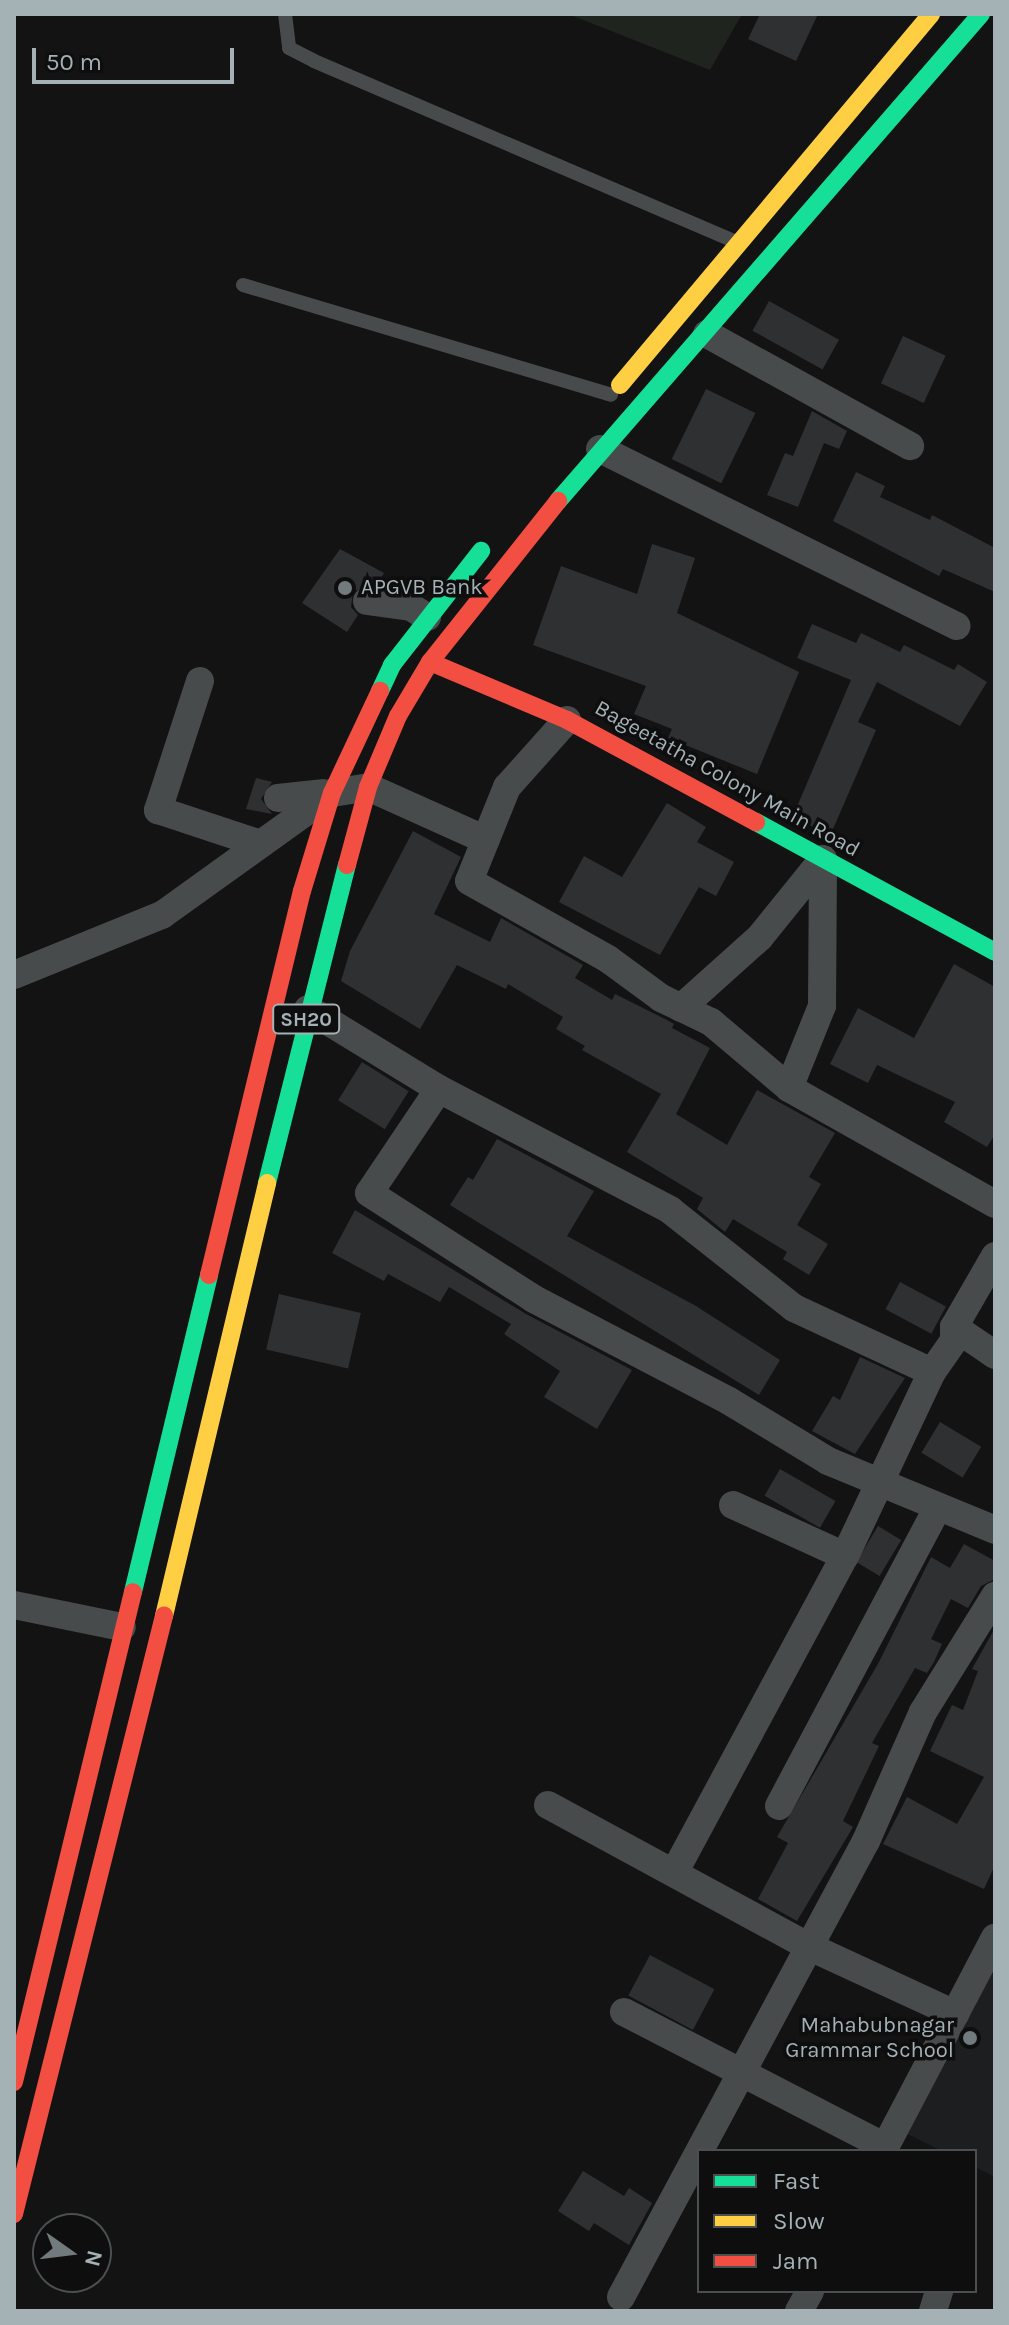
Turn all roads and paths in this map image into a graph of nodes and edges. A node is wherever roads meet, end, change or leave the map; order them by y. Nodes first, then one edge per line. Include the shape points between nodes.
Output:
1 (285, 14) edge
2 (931, 14) edge
3 (981, 14) edge
4 (740, 244) junction
5 (243, 285) dead end
6 (707, 334) junction
7 (606, 401) joint
8 (910, 446) dead end
9 (600, 449) junction
10 (494, 536) dead end
11 (367, 601) dead end
12 (427, 617) junction
13 (956, 626) dead end
14 (430, 662) junction
15 (200, 681) dead end
16 (567, 720) junction
17 (368, 787) junction
18 (332, 793) junction
19 (278, 798) dead end
20 (486, 840) junction
21 (261, 844) junction
22 (823, 859) junction
23 (995, 952) edge
24 (14, 975) edge
25 (681, 1008) junction
26 (308, 1009) junction
27 (789, 1088) junction
28 (439, 1089) junction
29 (995, 1204) edge
30 (995, 1256) edge
31 (954, 1327) junction
32 (995, 1355) edge
33 (932, 1372) junction
34 (879, 1484) junction
35 (733, 1505) dead end
36 (938, 1507) junction
37 (995, 1530) edge
38 (845, 1556) junction
39 (995, 1596) edge
40 (14, 1605) edge
41 (122, 1627) junction
42 (548, 1805) dead end
43 (779, 1806) dead end
44 (674, 1873) junction
45 (995, 1938) edge
46 (810, 1947) junction
47 (624, 2012) dead end
48 (955, 2014) junction
49 (739, 2072) junction
50 (14, 2082) edge
51 (699, 2149) edge
52 (884, 2149) edge
53 (697, 2152) edge
54 (14, 2214) edge
55 (809, 2293) edge
56 (621, 2297) dead end
57 (799, 2311) edge

1 - 4 lane via 289,48 314,61
2 - 4 main road
3 - 6 main road, SH20
4 - 7 main road
5 - 7 lane
6 - 8 street
6 - 9 main road, SH20
9 - 13 street
9 - 14 main road, SH20
10 - 12 main road, SH20
11 - 12 street via 411,607
12 - 18 main road, SH20 via 392,665
14 - 16 main road, Bageetatha Colony Main Road
14 - 17 main road, SH20 via 398,716
15 - 21 street via 158,810
16 - 20 street via 507,787
16 - 22 main road, Bageetatha Colony Main Road
17 - 18 street
17 - 20 street
17 - 26 main road, SH20
18 - 19 street
18 - 21 street
18 - 41 main road, SH20 via 302,891
20 - 25 street via 469,881 608,959
21 - 24 street via 162,915
22 - 23 main road, Bageetatha Colony Main Road
22 - 25 street via 760,937
22 - 27 street via 822,1006
25 - 27 street via 711,1022
26 - 28 street
26 - 54 main road, SH20 via 156,1650
27 - 29 street
28 - 33 street via 670,1210 794,1308
28 - 34 street via 369,1193 534,1299
30 - 31 street
31 - 32 street
31 - 33 street via 954,1340
33 - 34 street
34 - 36 street
34 - 38 street
35 - 38 street
36 - 37 street
36 - 43 street
38 - 44 street
39 - 46 street via 923,1712 866,1841
40 - 41 street
41 - 50 main road, SH20
42 - 44 street
44 - 46 street
45 - 48 street
46 - 48 street
46 - 49 street
47 - 49 street
48 - 52 street
49 - 51 street
49 - 52 street
53 - 56 street
55 - 57 street

